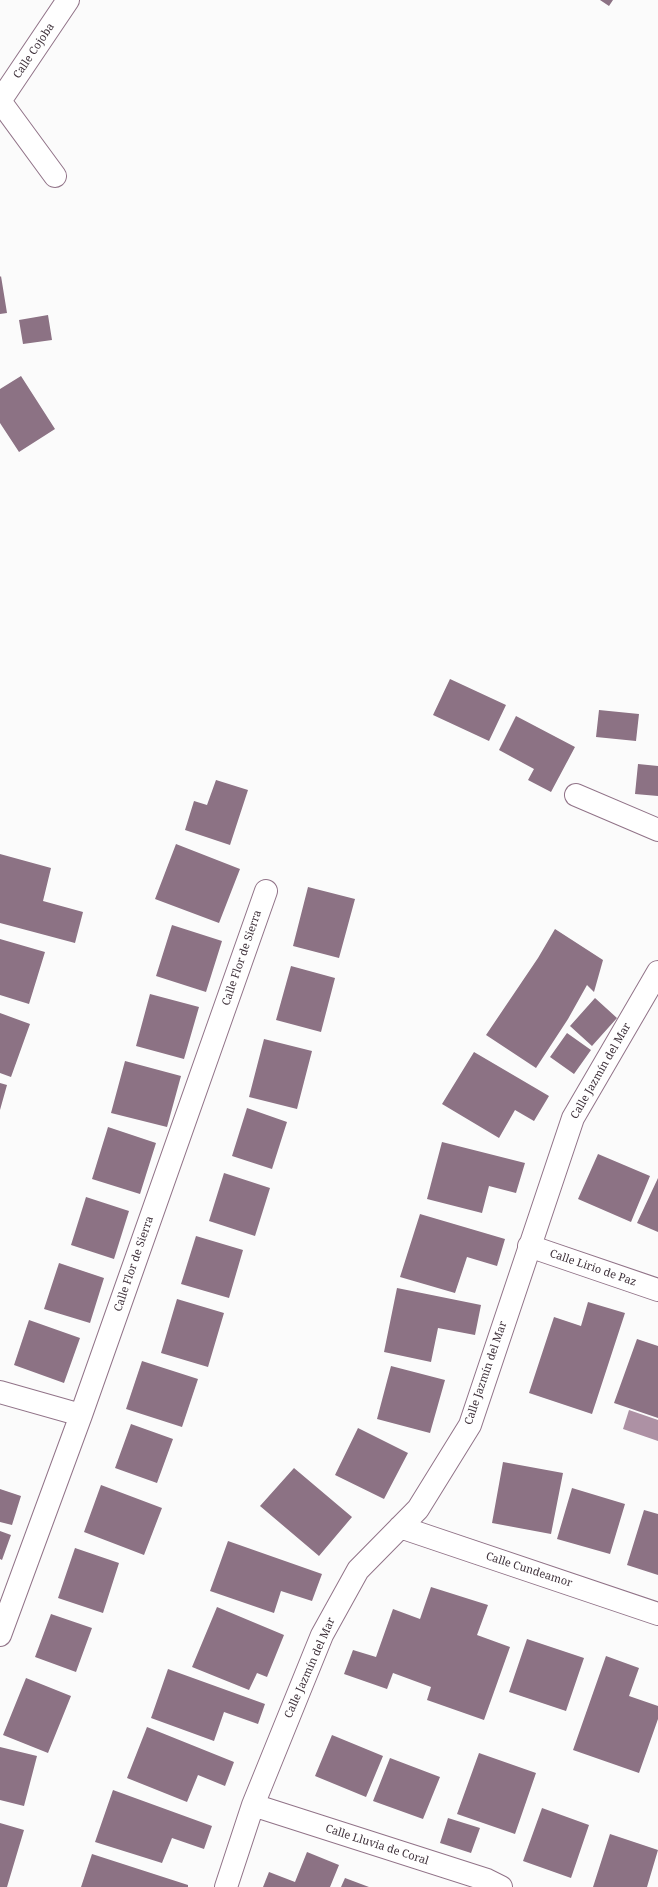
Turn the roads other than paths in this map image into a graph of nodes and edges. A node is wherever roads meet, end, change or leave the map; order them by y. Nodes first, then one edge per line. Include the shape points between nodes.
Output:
1 (68, 0) edge
2 (0, 101) edge
3 (55, 176) dead end
4 (576, 795) dead end
5 (658, 830) edge
6 (266, 891) dead end
7 (658, 972) edge
8 (529, 1246) junction
9 (658, 1290) edge
10 (0, 1392) edge
11 (81, 1415) junction
12 (400, 1527) junction
13 (658, 1614) edge
14 (0, 1635) edge
15 (253, 1805) junction
16 (226, 1887) edge
17 (501, 1887) edge

1 - 2 street, Calle Cojoba
2 - 3 street
4 - 5 street
6 - 11 street, Calle Flor de Sierra
7 - 8 street, Calle Jazmín del Mar via 572,1118
8 - 9 street, Calle Lirio de Paz
8 - 12 street, Calle Jazmín del Mar via 470,1425 418,1509
10 - 11 street
11 - 14 street, Calle Flor de Sierra
12 - 13 street, Calle Cundeamor
12 - 15 street, Calle Jazmín del Mar via 358,1570 322,1635
15 - 16 street, Calle Jazmín del Mar
15 - 17 street, Calle Lluvia de Coral via 487,1880

